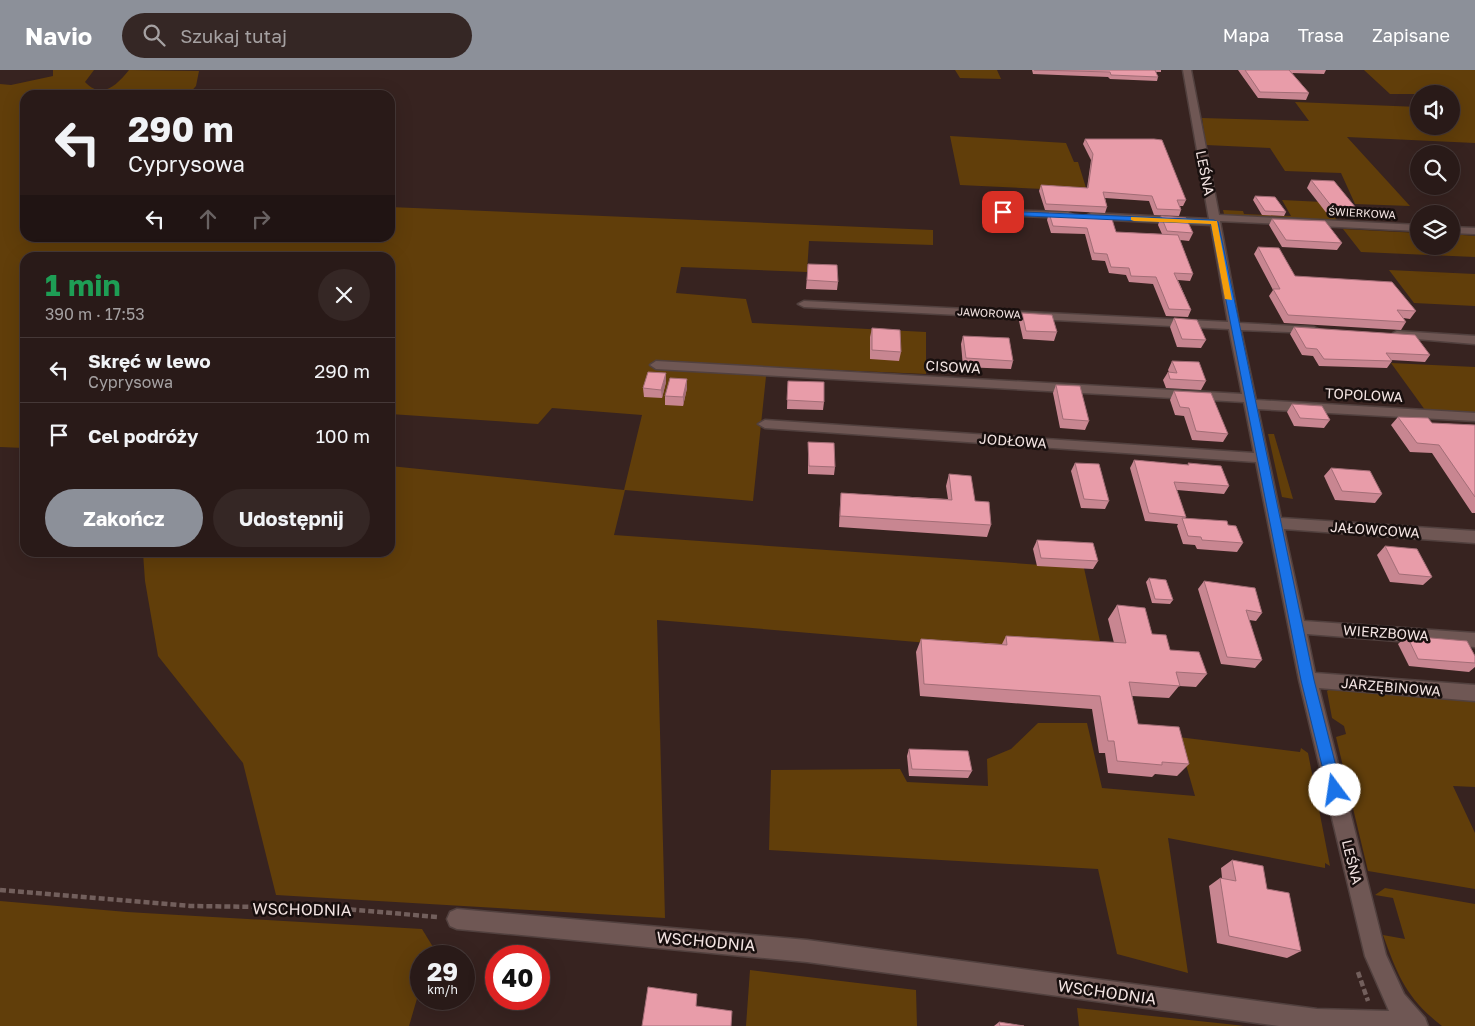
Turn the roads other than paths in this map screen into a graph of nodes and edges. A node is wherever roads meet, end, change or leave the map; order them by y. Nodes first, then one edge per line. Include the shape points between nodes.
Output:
1 (1187, 70) edge
2 (1003, 212) dead end
3 (1214, 220) junction
4 (1410, 228) edge
5 (1460, 230) edge
6 (1475, 231) edge
7 (804, 304) dead end
8 (1234, 325) junction
9 (1330, 331) edge
10 (1388, 335) edge
11 (1475, 340) edge
12 (656, 365) dead end
13 (1250, 401) junction
14 (1475, 417) edge
15 (765, 424) dead end
16 (1262, 458) junction
17 (1275, 523) junction
18 (1475, 537) edge
19 (1297, 627) junction
20 (1475, 640) edge
21 (1308, 680) junction
22 (1475, 694) edge
23 (457, 919) road end
24 (1412, 1022) edge

1 - 3 street, LEŚNA
2 - 3 street, ŚWIERKOWA
3 - 4 street, ŚWIERKOWA
3 - 8 street, LEŚNA
5 - 6 street
7 - 8 street, JAWOROWA
8 - 9 street, JAWOROWA
8 - 13 street, LEŚNA
10 - 11 street
12 - 13 street, CISOWA
13 - 14 street, TOPOLOWA
13 - 16 street, LEŚNA
15 - 16 street, JODŁOWA
16 - 17 street, LEŚNA
17 - 18 street, JAŁOWCOWA
17 - 19 street, LEŚNA
19 - 20 street, WIERZBOWA
19 - 21 street, LEŚNA
21 - 22 street, JARZĘBINOWA
21 - 24 street, LEŚNA via 1376,956 1387,986
23 - 24 street, WSCHODNIA via 807,950 1316,1020

